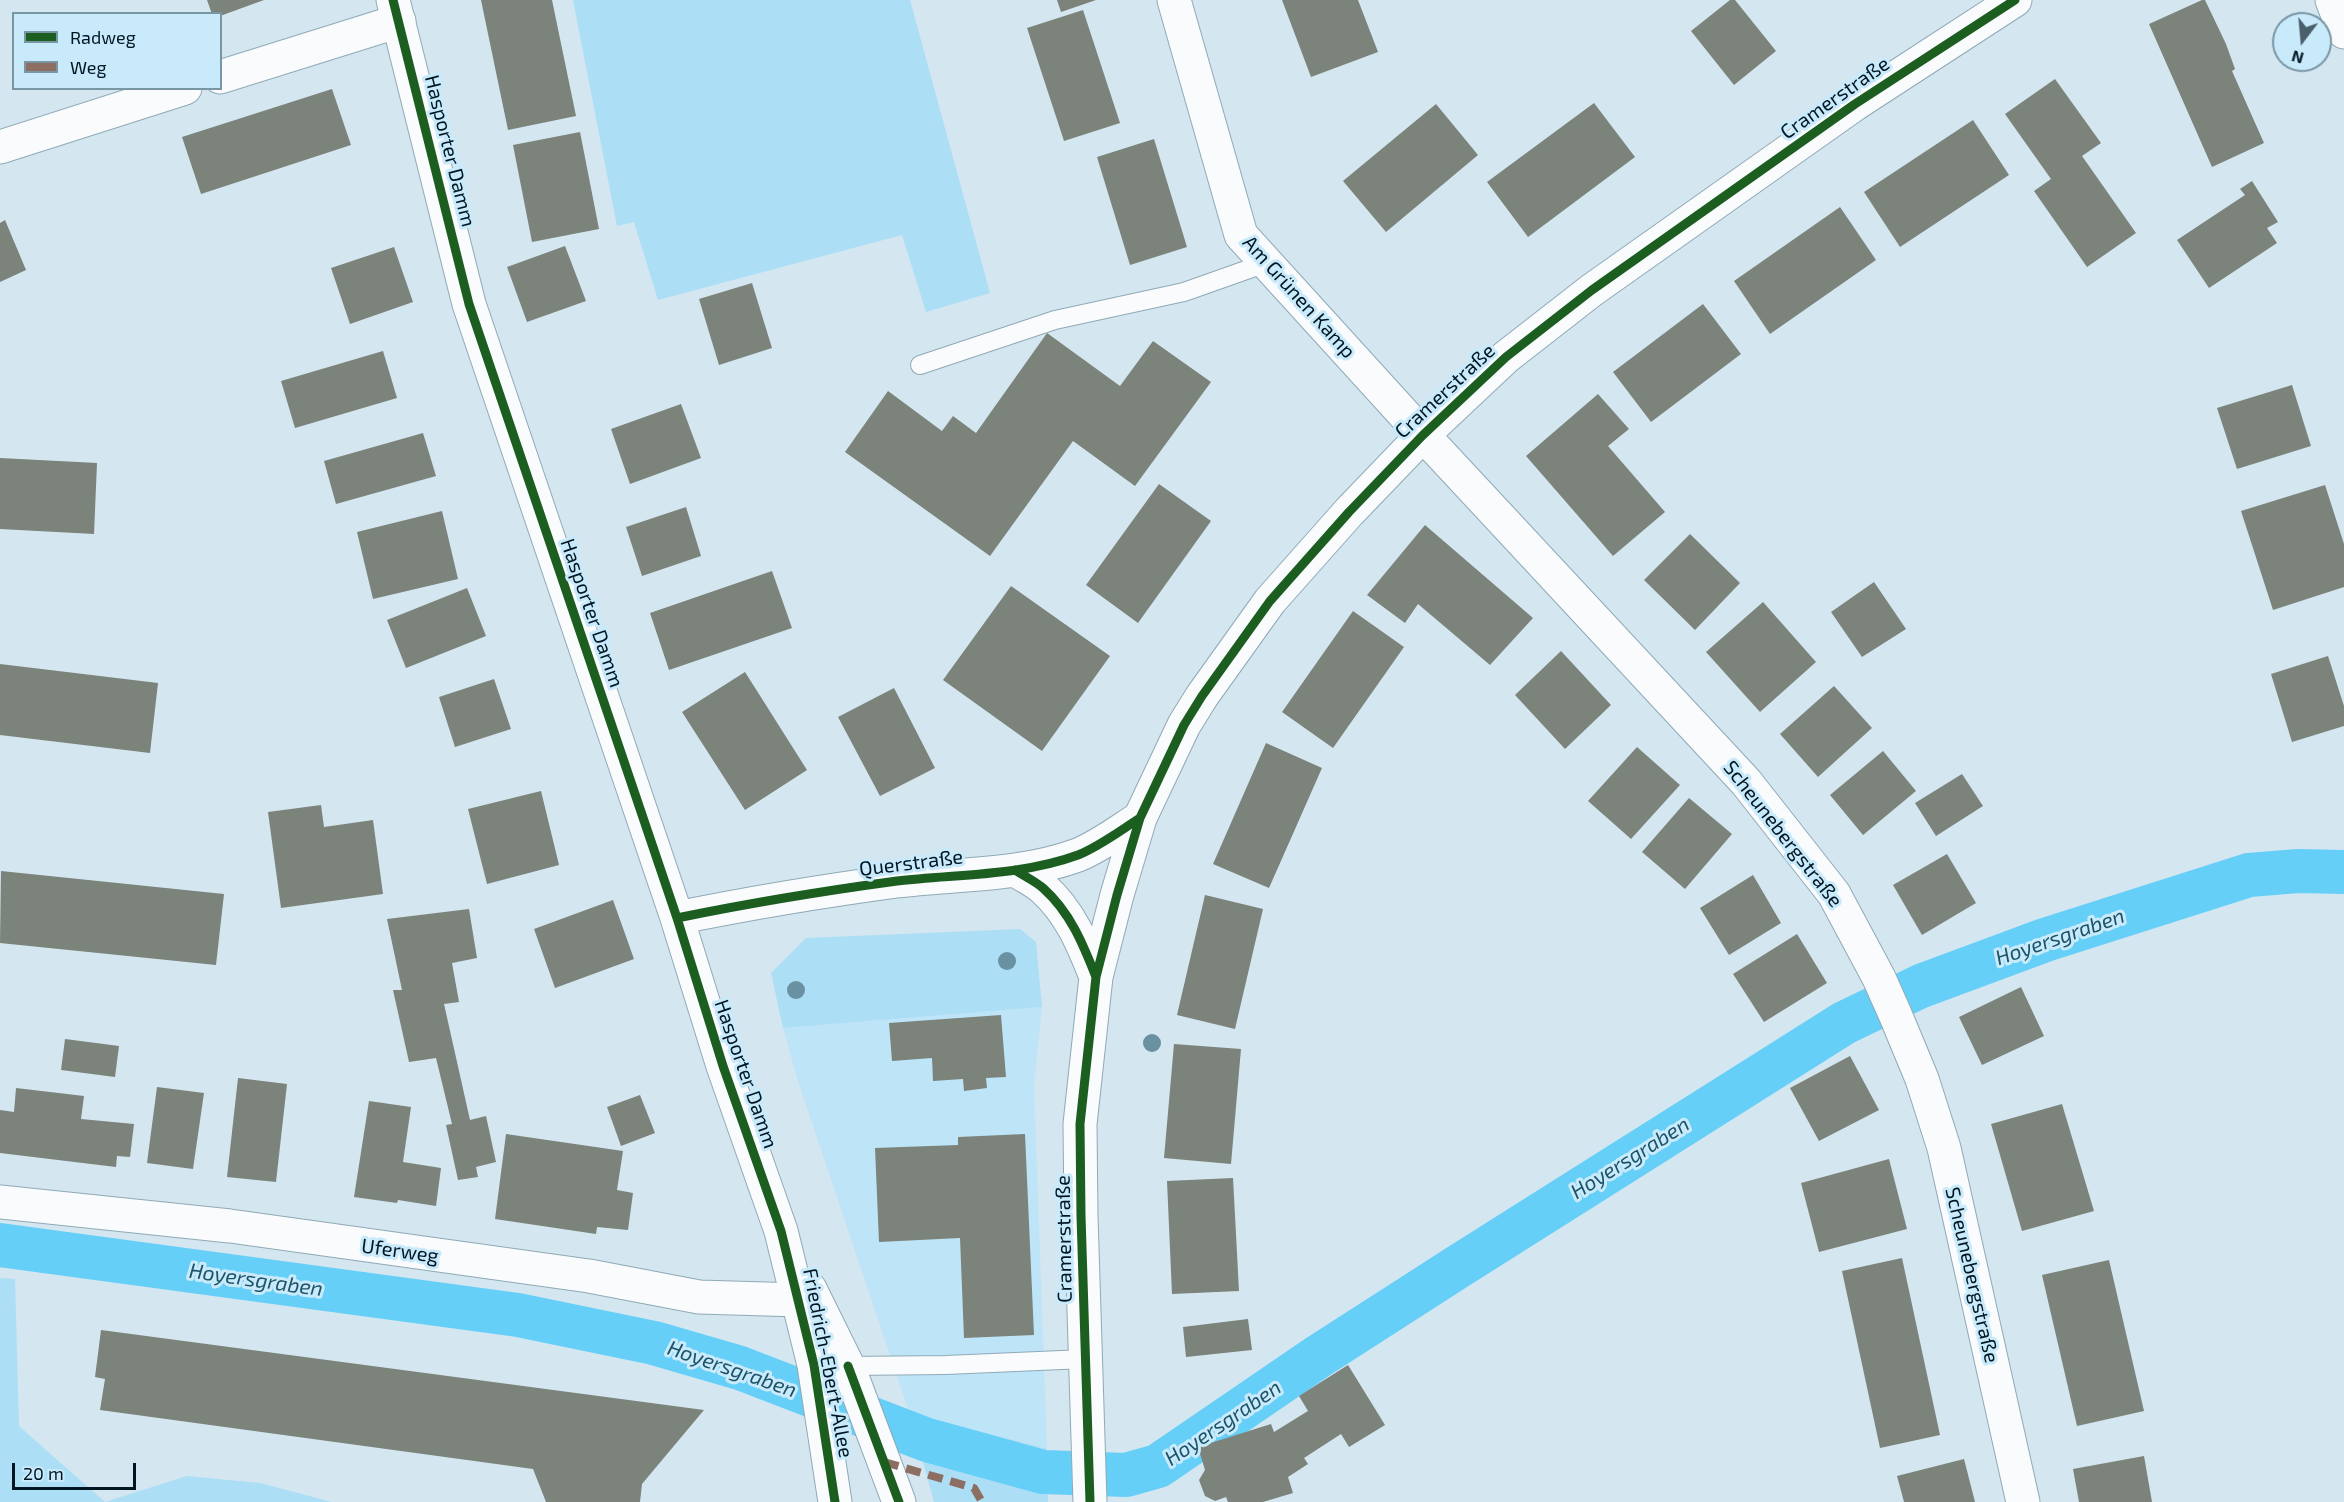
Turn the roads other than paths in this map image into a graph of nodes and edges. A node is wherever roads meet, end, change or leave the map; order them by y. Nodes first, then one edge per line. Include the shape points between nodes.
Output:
1 (1174, 0) edge
2 (2015, 0) edge
3 (2332, 0) edge
4 (396, 11) edge
5 (2344, 32) edge
6 (222, 76) edge
7 (179, 90) edge
8 (0, 147) edge
9 (1266, 263) junction
10 (920, 365) dead end
11 (1423, 435) junction
12 (1140, 818) junction
13 (1015, 870) junction
14 (677, 918) junction
15 (1096, 977) junction
16 (0, 1202) edge
17 (781, 1231) junction
18 (800, 1300) junction
19 (1085, 1359) junction
20 (852, 1376) junction
21 (1090, 1497) edge
22 (836, 1502) edge
23 (899, 1502) edge
24 (2023, 1502) edge

1 - 9 main road, Am Grünen Kamp via 1241,235
2 - 11 main road, Cramerstraße via 1855,104 1592,290 1506,357
3 - 5 main road
4 - 6 main road
4 - 14 main road, Hasporter Damm via 469,304
7 - 8 main road
9 - 10 lane via 1184,292 1055,320
9 - 11 main road, Am Grünen Kamp
11 - 12 main road, Cramerstraße via 1270,601 1231,653 1184,725
11 - 24 main road, Scheunebergstraße via 1746,782 1834,894 1895,1014 1922,1079 1944,1148
12 - 13 main road, Querstraße via 1079,854
12 - 15 main road, Cramerstraße
13 - 14 main road, Querstraße via 897,882
13 - 15 main road, Cramerstraße via 1042,887 1061,908 1079,936
14 - 17 main road, Hasporter Damm via 723,1066
15 - 19 main road, Cramerstraße via 1080,1124
16 - 18 main road, Uferweg via 230,1226 589,1276 699,1297
17 - 18 main road, Friedrich-Ebert-Allee
17 - 20 main road, Friedrich-Ebert-Allee
18 - 22 main road, Friedrich-Ebert-Allee
19 - 20 lane
19 - 21 main road, Cramerstraße
20 - 23 main road, Friedrich-Ebert-Allee

